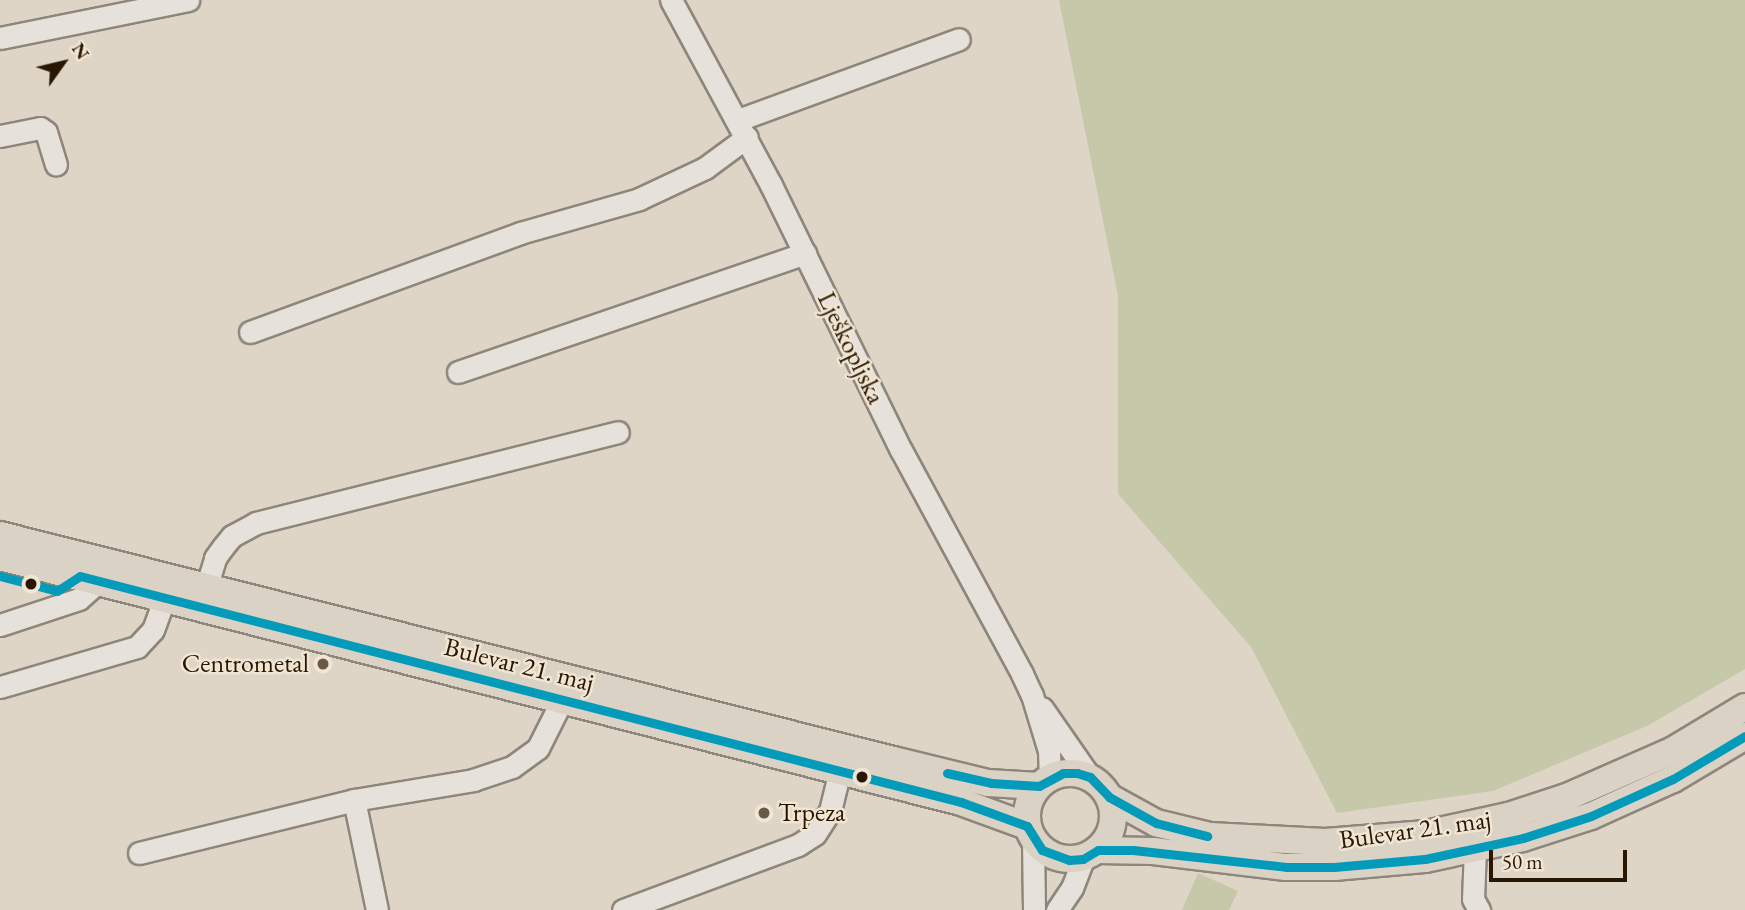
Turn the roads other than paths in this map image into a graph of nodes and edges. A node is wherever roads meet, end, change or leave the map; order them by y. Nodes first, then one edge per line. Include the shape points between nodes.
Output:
1 (188, 0) edge
2 (671, 0) edge
3 (0, 38) edge
4 (959, 39) dead end
5 (742, 129) junction
6 (0, 136) edge
7 (56, 165) dead end
8 (805, 253) junction
9 (250, 332) dead end
10 (458, 372) dead end
11 (618, 432) dead end
12 (0, 535) edge
13 (0, 556) edge
14 (99, 581) junction
15 (207, 585) junction
16 (165, 597) junction
17 (0, 625) edge
18 (0, 687) edge
19 (1032, 695) junction
20 (562, 699) junction
21 (1745, 707) edge
22 (1745, 737) edge
23 (840, 770) junction
24 (1090, 777) junction
25 (1044, 782) junction
26 (1110, 797) junction
27 (354, 800) junction
28 (1030, 832) junction
29 (1475, 848) junction
30 (139, 853) dead end
31 (1090, 855) junction
32 (377, 910) edge
33 (623, 910) edge
34 (1034, 910) edge
35 (1057, 910) edge
36 (1479, 910) edge

1 - 3 street
2 - 5 street, Lješkopljska
4 - 5 street
5 - 8 street, Lješkopljska
5 - 9 street via 705,168 639,199 520,233
6 - 7 street via 40,128 46,132
8 - 10 street
8 - 19 street, Lješkopljska via 901,450
11 - 15 street via 257,523 232,536 223,547
12 - 15 main road, Bulevar 21. maj
13 - 14 main road, Bulevar 21. maj
14 - 16 main road, Bulevar 21. maj
14 - 17 street via 79,599
15 - 25 main road, Bulevar 21. maj via 988,783
16 - 18 street via 153,630 136,647
16 - 20 main road, Bulevar 21. maj
19 - 24 street, Lješkopljska
19 - 25 street, Lješkopljska via 1049,751
20 - 23 main road, Bulevar 21. maj
20 - 27 street via 538,748 513,767 473,780
21 - 26 main road, Bulevar 21. maj via 1672,751 1601,784 1521,813 1426,834 1311,842 1210,836 1156,823
22 - 29 main road, Bulevar 21. maj via 1630,800 1558,827
23 - 28 main road, Bulevar 21. maj via 961,802
23 - 33 street via 830,811 815,834 798,845
24 - 25 main road, Bulevar 21. maj via 1063,773
24 - 26 main road, Bulevar 21. maj
25 - 28 main road via 1031,798
26 - 31 main road via 1113,826
27 - 30 street
27 - 32 street
28 - 31 main road, Bulevar 21. maj via 1055,857
28 - 34 street
29 - 31 main road, Bulevar 21. maj via 1426,859 1334,867 1244,864 1153,851
29 - 36 street via 1473,899
31 - 35 street

